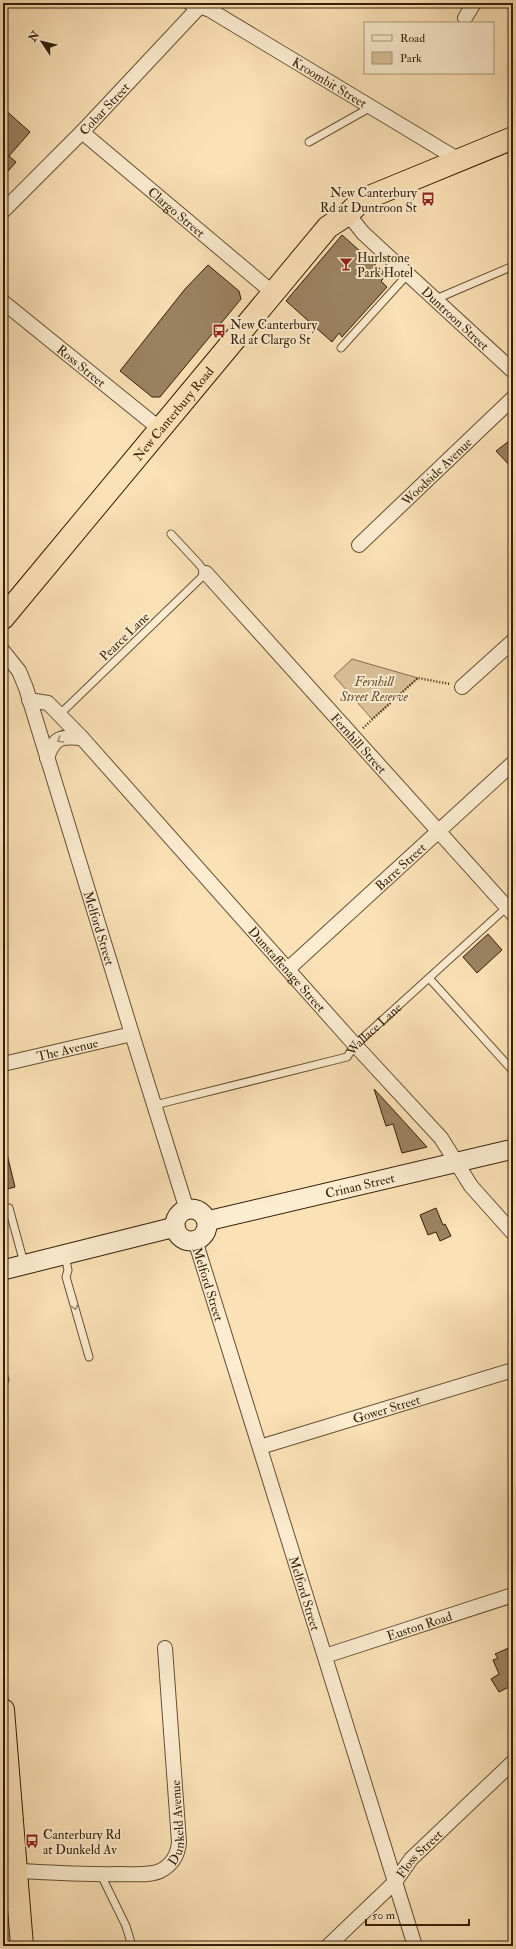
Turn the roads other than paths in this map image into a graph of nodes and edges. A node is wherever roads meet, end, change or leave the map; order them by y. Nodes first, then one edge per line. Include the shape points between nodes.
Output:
1 (474, 3) edge
2 (197, 4) edge
3 (465, 18) dead end
4 (371, 107) junction
5 (82, 132) junction
6 (513, 138) edge
7 (309, 142) dead end
8 (513, 153) edge
9 (459, 160) junction
10 (3, 211) edge
11 (348, 214) junction
12 (513, 266) edge
13 (408, 274) junction
14 (272, 292) junction
15 (436, 300) junction
16 (3, 302) edge
17 (341, 348) dead end
18 (513, 371) edge
19 (513, 398) edge
20 (160, 429) junction
21 (171, 534) dead end
22 (359, 545) dead end
23 (206, 574) junction
24 (3, 618) edge
25 (513, 641) edge
26 (3, 651) edge
27 (462, 687) road end
28 (30, 700) junction
29 (57, 713) junction
30 (34, 714) junction
31 (82, 738) junction
32 (46, 758) junction
33 (513, 763) edge
34 (438, 830) junction
35 (511, 907) edge
36 (288, 969) junction
37 (429, 978) junction
38 (132, 1034) junction
39 (355, 1045) junction
40 (3, 1064) edge
41 (513, 1071) edge
42 (155, 1105) junction
43 (513, 1149) edge
44 (456, 1163) junction
45 (9, 1208) dead end
46 (188, 1210) junction
47 (207, 1221) junction
48 (175, 1227) junction
49 (513, 1233) edge
50 (195, 1240) junction
51 (67, 1263) junction
52 (25, 1265) junction
53 (3, 1270) edge
54 (89, 1357) dead end
55 (513, 1370) edge
56 (3, 1373) edge
57 (5, 1380) dead end
58 (260, 1447) junction
59 (513, 1595) edge
60 (165, 1648) dead end
61 (325, 1656) junction
62 (3, 1710) edge
63 (513, 1762) edge
64 (10, 1871) edge
65 (101, 1875) junction
66 (395, 1882) junction
67 (22, 1946) edge
68 (132, 1946) edge
69 (328, 1946) edge
70 (415, 1946) edge

1 - 3 street
2 - 4 street, Kroombit Street
2 - 5 street, Cobar Street
4 - 7 lane
4 - 9 street, Kroombit Street
5 - 10 street, Cobar Street
5 - 14 street, Clargo Street
6 - 9 highway, New Canterbury Road
8 - 11 highway, New Canterbury Road via 368,212
9 - 11 highway, New Canterbury Road via 362,200
11 - 13 street, Duntroon Street via 359,229
11 - 14 highway, New Canterbury Road via 320,235
12 - 15 lane
13 - 15 street, Duntroon Street
13 - 17 lane
14 - 20 highway, New Canterbury Road
15 - 18 street, Duntroon Street
16 - 20 street, Ross Street
19 - 22 street, Woodside Avenue
20 - 24 highway, New Canterbury Road
21 - 23 lane
23 - 29 lane, Pearce Lane
23 - 34 street, Fernhill Street
25 - 27 street
26 - 28 street, Melford Street via 19,671
28 - 29 street, Dunstaffenage Street via 48,703
28 - 30 street, Melford Street
29 - 30 street
29 - 31 street, Dunstaffenage Street
30 - 32 street, Melford Street
31 -> 32 street via 66,736 59,739 51,746
31 - 36 street, Dunstaffenage Street
32 - 38 street, Melford Street
33 - 34 street, Barre Street
34 - 35 street, Fernhill Street
34 - 36 street, Barre Street
35 - 37 lane, Wallace Lane
36 - 39 street, Dunstaffenage Street
37 - 39 lane, Wallace Lane
37 - 41 lane
38 - 40 street, The Avenue
38 - 42 street, Melford Street
39 - 42 lane, Wallace Lane via 347,1057
39 - 44 street, Dunstaffenage Street via 441,1138
42 - 46 street, Melford Street
43 - 44 street, Crinan Street
44 - 47 street, Crinan Street
44 - 49 street, Dunstaffenage Street via 471,1186
45 - 52 lane
46 - 47 street via 193,1209 202,1213
46 - 48 street via 179,1215
47 - 50 street via 206,1231 200,1239
48 - 50 street via 179,1236 189,1241
48 - 51 street
50 - 58 street, Melford Street
51 - 52 street
51 -> 54 lane via 66,1277
52 - 53 street
55 - 58 street, Gower Street
56 - 57 lane
58 - 61 street, Melford Street
59 - 61 street, Euston Road
60 - 65 street, Dunkeld Avenue via 179,1851 175,1859 160,1871
61 - 66 street, Melford Street
62 - 64 highway
63 - 66 street, Floss Street via 411,1859
64 - 65 street, Dunkeld Avenue
64 - 67 highway
65 - 68 lane via 126,1926
66 - 69 street, Floss Street
66 - 70 street, Melford Street

